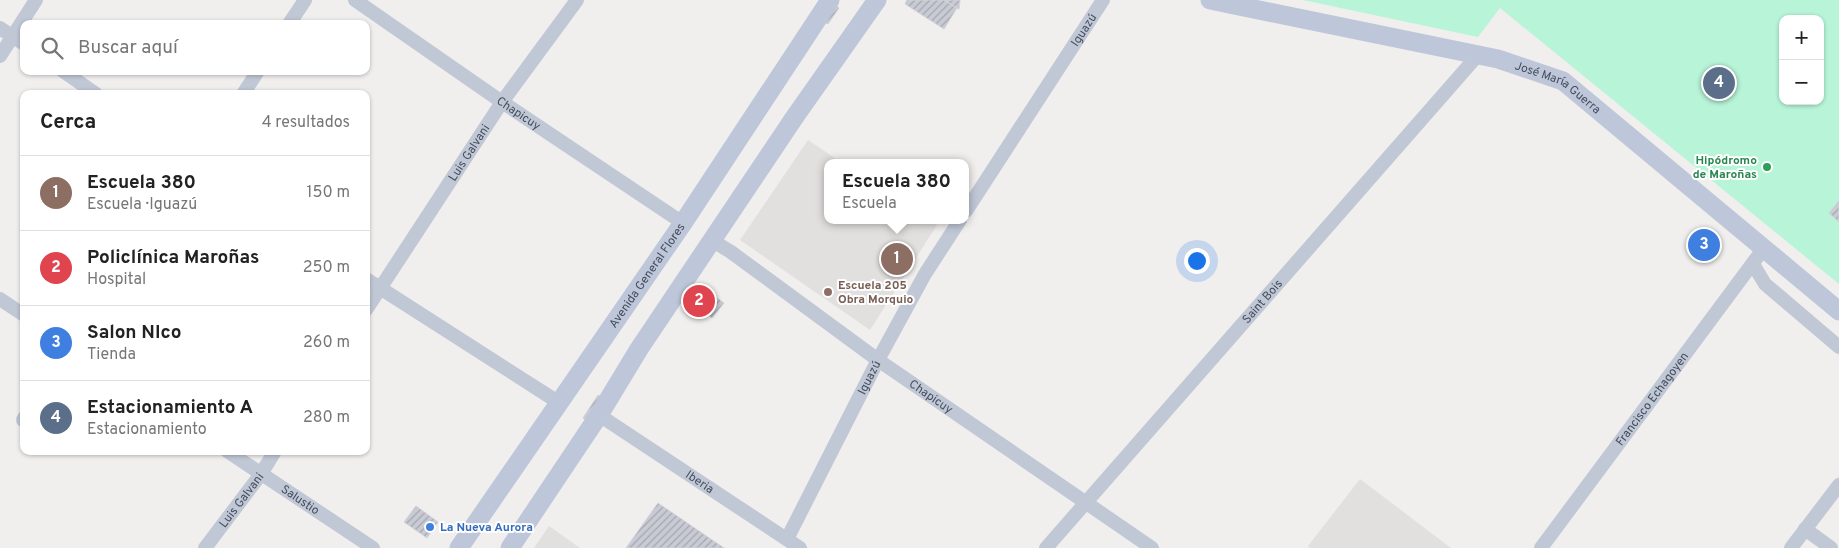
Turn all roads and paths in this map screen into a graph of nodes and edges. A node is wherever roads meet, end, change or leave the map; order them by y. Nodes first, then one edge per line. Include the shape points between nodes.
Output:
1 (36, 0) edge
2 (305, 0) edge
3 (355, 0) edge
4 (577, 0) edge
5 (830, 0) edge
6 (877, 0) edge
7 (1103, 0) edge
8 (1210, 0) edge
9 (27, 20) edge
10 (292, 20) edge
11 (0, 28) edge
12 (18, 40) edge
13 (1478, 55) junction
14 (0, 56) edge
15 (69, 75) edge
16 (255, 75) edge
17 (90, 90) edge
18 (246, 90) edge
19 (502, 102) junction
20 (969, 206) edge
21 (683, 223) junction
22 (957, 224) edge
23 (712, 240) junction
24 (1764, 248) junction
25 (1753, 264) junction
26 (370, 282) edge
27 (380, 289) junction
28 (0, 299) edge
29 (370, 304) edge
30 (1839, 311) edge
31 (20, 312) edge
32 (1839, 347) edge
33 (878, 360) junction
34 (558, 402) junction
35 (599, 415) junction
36 (232, 455) edge
37 (273, 455) edge
38 (261, 474) junction
39 (1839, 485) edge
40 (1086, 502) junction
41 (1805, 529) junction
42 (787, 539) junction
43 (205, 548) edge
44 (373, 548) edge
45 (459, 548) edge
46 (510, 548) edge
47 (800, 548) edge
48 (1046, 548) edge
49 (1152, 548) edge
50 (1541, 548) edge
51 (1791, 548) edge
52 (1831, 548) edge

1 - 9 street
2 - 10 street
3 - 19 street, Chapicuy
4 - 19 street, Luis Galvani
5 - 21 main road, Avenida General Flores
6 - 23 main road
7 - 20 street, Iguazú
8 - 13 main road, José María Guerra
11 - 12 street
12 - 14 street
13 - 24 main road, José María Guerra via 1563,81
13 - 40 street, Saint Bois
15 - 17 street
16 - 18 street
19 - 21 street, Chapicuy
19 - 27 street, Luis Galvani
21 - 34 main road, Avenida General Flores
22 - 33 street, Iguazú via 925,274
23 - 33 street, Chapicuy
23 - 35 main road
24 - 25 street, Francisco Echagoyen
24 - 30 main road, José María Guerra
25 - 32 street via 1765,284
25 - 50 street, Francisco Echagoyen
26 - 27 street
27 - 29 street, Luis Galvani
27 - 34 street
28 - 31 street
33 - 40 street, Chapicuy
33 - 42 street, Iguazú
34 - 45 main road, Avenida General Flores
35 - 42 street, Iberia
35 - 46 main road
36 - 38 street, Salustio
37 - 38 street, Luis Galvani
38 - 43 street, Luis Galvani
38 - 44 street, Salustio
39 - 41 street
40 - 48 street, Saint Bois
40 - 49 street, Chapicuy
41 - 51 street
41 - 52 street
42 - 47 street, Iberia

